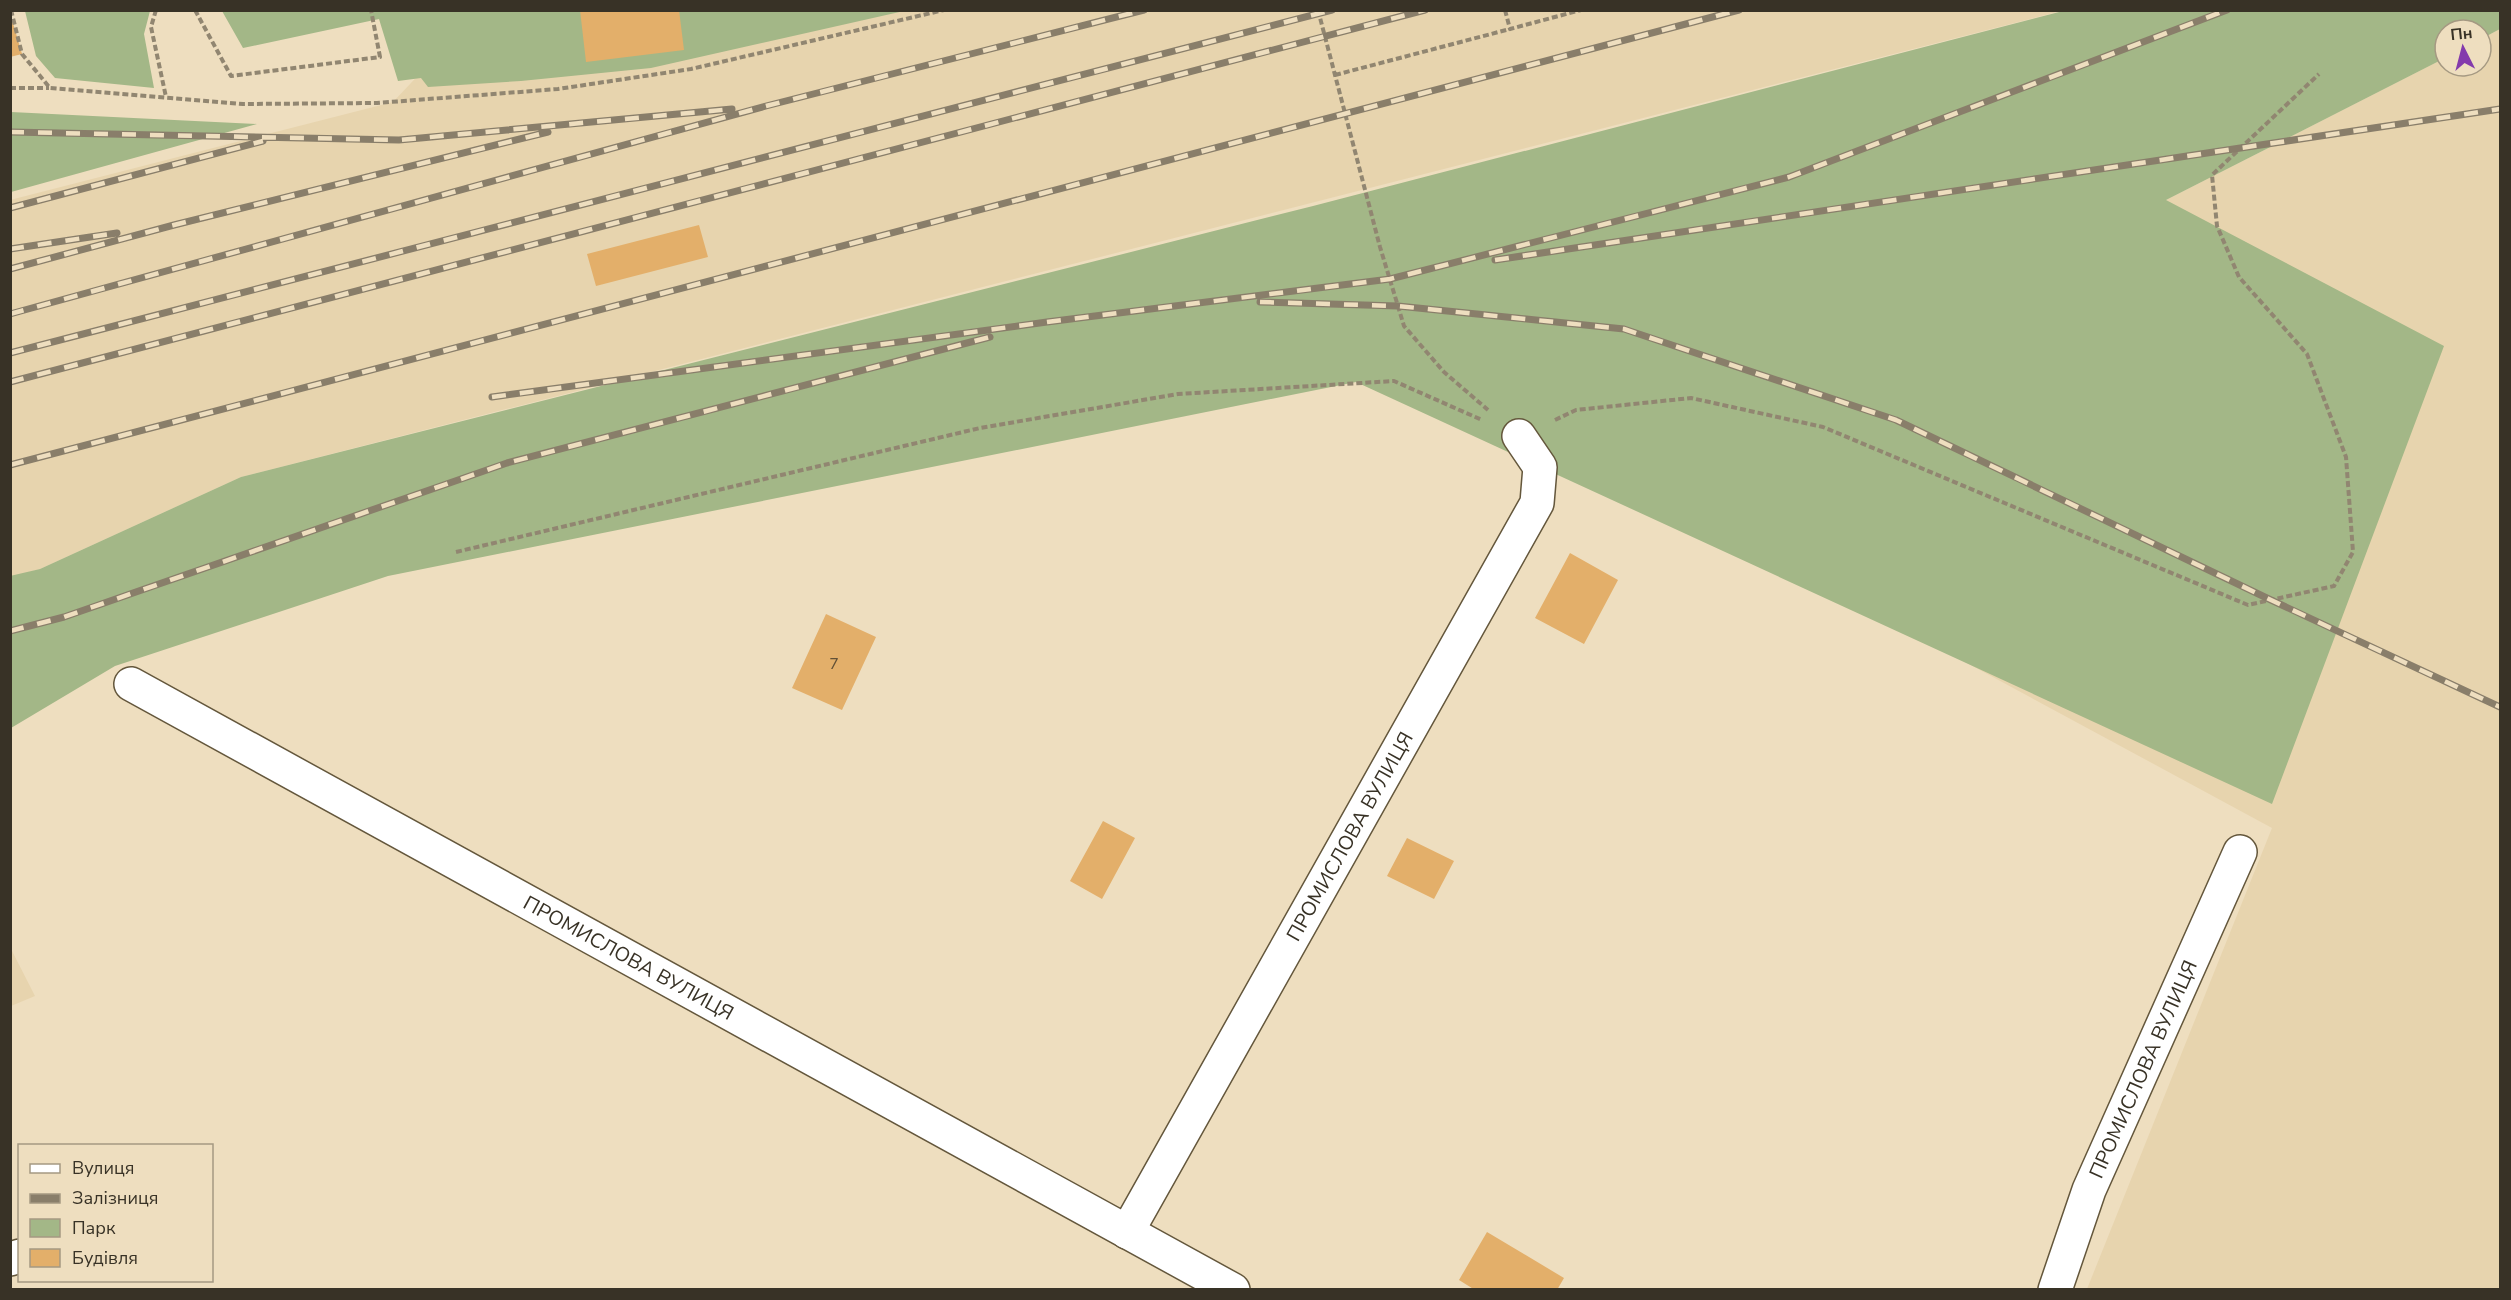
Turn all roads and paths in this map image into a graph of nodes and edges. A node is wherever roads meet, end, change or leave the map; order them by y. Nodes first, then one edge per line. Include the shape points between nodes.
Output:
1 (11, 10) edge
2 (156, 10) edge
3 (195, 10) edge
4 (371, 10) edge
5 (944, 10) edge
6 (1318, 10) edge
7 (1505, 10) edge
8 (1581, 10) edge
9 (1510, 29) junction
10 (2319, 74) dead end
11 (1335, 75) junction
12 (10, 88) edge
13 (50, 88) junction
14 (166, 97) junction
15 (1519, 436) junction
16 (456, 552) dead end
17 (131, 684) dead end
18 (2240, 852) dead end
19 (1127, 1232) junction
20 (1233, 1290) edge
21 (2055, 1290) edge

1 - 13 path via 22,54
2 - 14 path via 151,27
3 - 4 path via 231,76 380,57
5 - 14 path via 691,69 558,88 377,103 243,104
6 - 11 path
7 - 9 path
8 - 9 path
9 - 11 path
10 - 15 path via 2212,175 2217,226 2239,277 2307,354 2346,457 2353,552 2334,586 2248,605 1823,427 1691,398 1576,410
11 - 15 path via 1404,326 1444,372
12 - 13 path
13 - 14 path
15 - 16 path via 1394,381 1178,394 981,428
15 - 19 street, ПРОМИСЛОВА ВУЛИЦЯ via 1540,467 1537,503
17 - 19 street, ПРОМИСЛОВА ВУЛИЦЯ
18 - 21 street, ПРОМИСЛОВА ВУЛИЦЯ via 2089,1190
19 - 20 street, ПРОМИСЛОВА ВУЛИЦЯ

